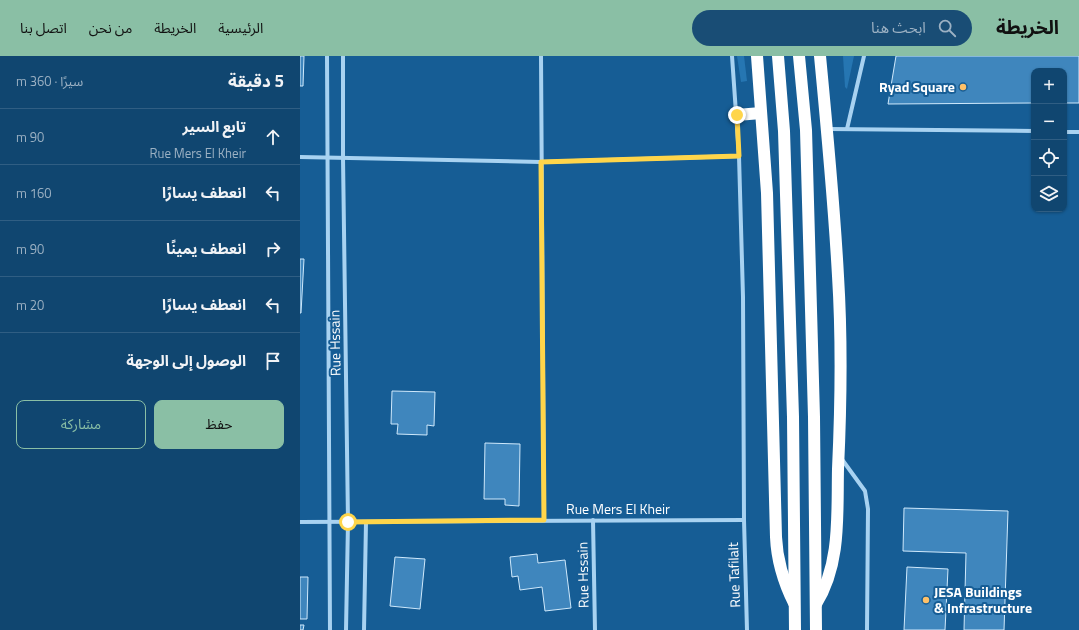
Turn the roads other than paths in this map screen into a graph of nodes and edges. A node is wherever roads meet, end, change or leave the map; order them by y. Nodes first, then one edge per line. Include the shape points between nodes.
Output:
1 (327, 56) edge
2 (343, 56) edge
3 (541, 56) edge
4 (732, 56) edge
5 (757, 56) edge
6 (778, 56) edge
7 (799, 56) edge
8 (820, 56) edge
9 (864, 56) edge
10 (761, 113) junction
11 (737, 115) junction
12 (827, 129) junction
13 (847, 130) junction
14 (1031, 131) edge
15 (1067, 132) edge
16 (1079, 132) edge
17 (739, 156) junction
18 (300, 157) edge
19 (327, 157) junction
20 (343, 158) junction
21 (541, 162) junction
22 (839, 455) junction
23 (544, 520) junction
24 (593, 520) junction
25 (744, 520) junction
26 (300, 522) edge
27 (348, 522) junction
28 (366, 522) junction
29 (329, 523) junction
30 (795, 604) junction
31 (815, 606) junction
32 (330, 630) edge
33 (346, 630) edge
34 (364, 630) edge
35 (595, 630) edge
36 (747, 630) edge
37 (795, 630) edge
38 (816, 630) edge
39 (867, 630) edge

1 - 19 street, Rue Hssain
2 - 20 street, Rue Hssain
3 - 21 street
4 - 11 street, Rue Tafilalt
5 - 10 highway
6 - 30 highway via 784,131 793,409
7 - 31 highway via 806,138 814,416
8 - 12 highway
9 - 13 street
10 - 11 highway
10 - 30 highway via 767,201 776,543 781,572
11 - 17 street, Rue Tafilalt
12 - 13 street
12 - 22 highway via 838,277
13 - 14 street
15 - 16 street
17 - 21 street
17 - 25 street, Rue Tafilalt via 743,297
18 - 19 street
19 - 20 street
19 - 29 street, Rue Hssain
20 - 21 street
20 - 27 street, Rue Hssain
21 - 23 street
22 - 31 highway via 833,560 828,582
22 - 39 street via 864,491 868,510
23 - 24 street, Rue Mers El Kheir
23 - 28 street, Rue Mers El Kheir
24 - 25 street, Rue Mers El Kheir
24 - 35 street, Rue Hssain
25 - 36 street, Rue Tafilalt
26 - 29 street, Rue Mers El Kheir
27 - 28 street, Rue Mers El Kheir
27 - 29 street, Rue Mers El Kheir
27 - 33 street, Rue Hssain
28 - 34 street
29 - 32 street, Rue Hssain
30 - 37 highway
31 - 38 highway

